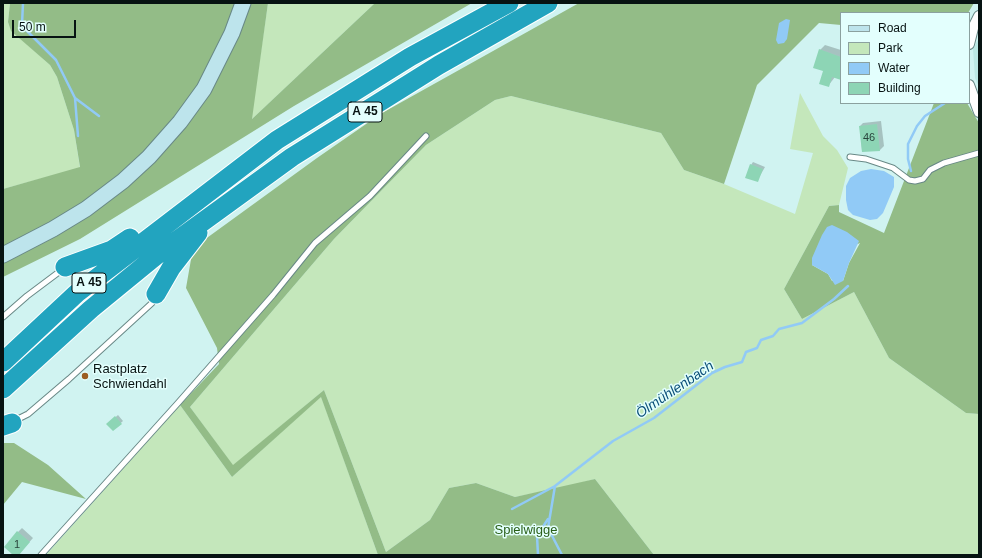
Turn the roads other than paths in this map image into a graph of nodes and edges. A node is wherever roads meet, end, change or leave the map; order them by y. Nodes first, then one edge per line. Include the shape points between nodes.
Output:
1 (243, 3) edge
2 (509, 3) edge
3 (548, 3) edge
4 (979, 16) edge
5 (970, 40) edge
6 (970, 88) edge
7 (979, 112) edge
8 (426, 136) dead end
9 (979, 153) edge
10 (850, 157) dead end
11 (226, 205) junction
12 (181, 212) junction
13 (3, 255) edge
14 (65, 267) joint
15 (156, 294) joint
16 (3, 317) edge
17 (3, 362) edge
18 (3, 389) edge
19 (7, 424) edge
20 (41, 555) edge

1 - 13 main road via 232,33 204,89 180,122 149,156 123,181 86,209
2 - 12 highway, A 45 via 410,57 277,140
3 - 11 highway, A 45 via 440,65 306,149
4 - 5 street
6 - 7 street
8 - 20 lane via 370,196 315,243 178,404
9 - 10 lane via 944,162 930,170 923,179 916,181 909,180 893,168 866,159
11 - 15 highway via 194,238 171,268
11 - 18 highway, A 45 via 157,255
12 - 14 highway via 154,222 112,250
12 - 17 highway, A 45 via 77,293
14 - 16 lane
15 - 19 lane via 152,303 69,379 28,414

